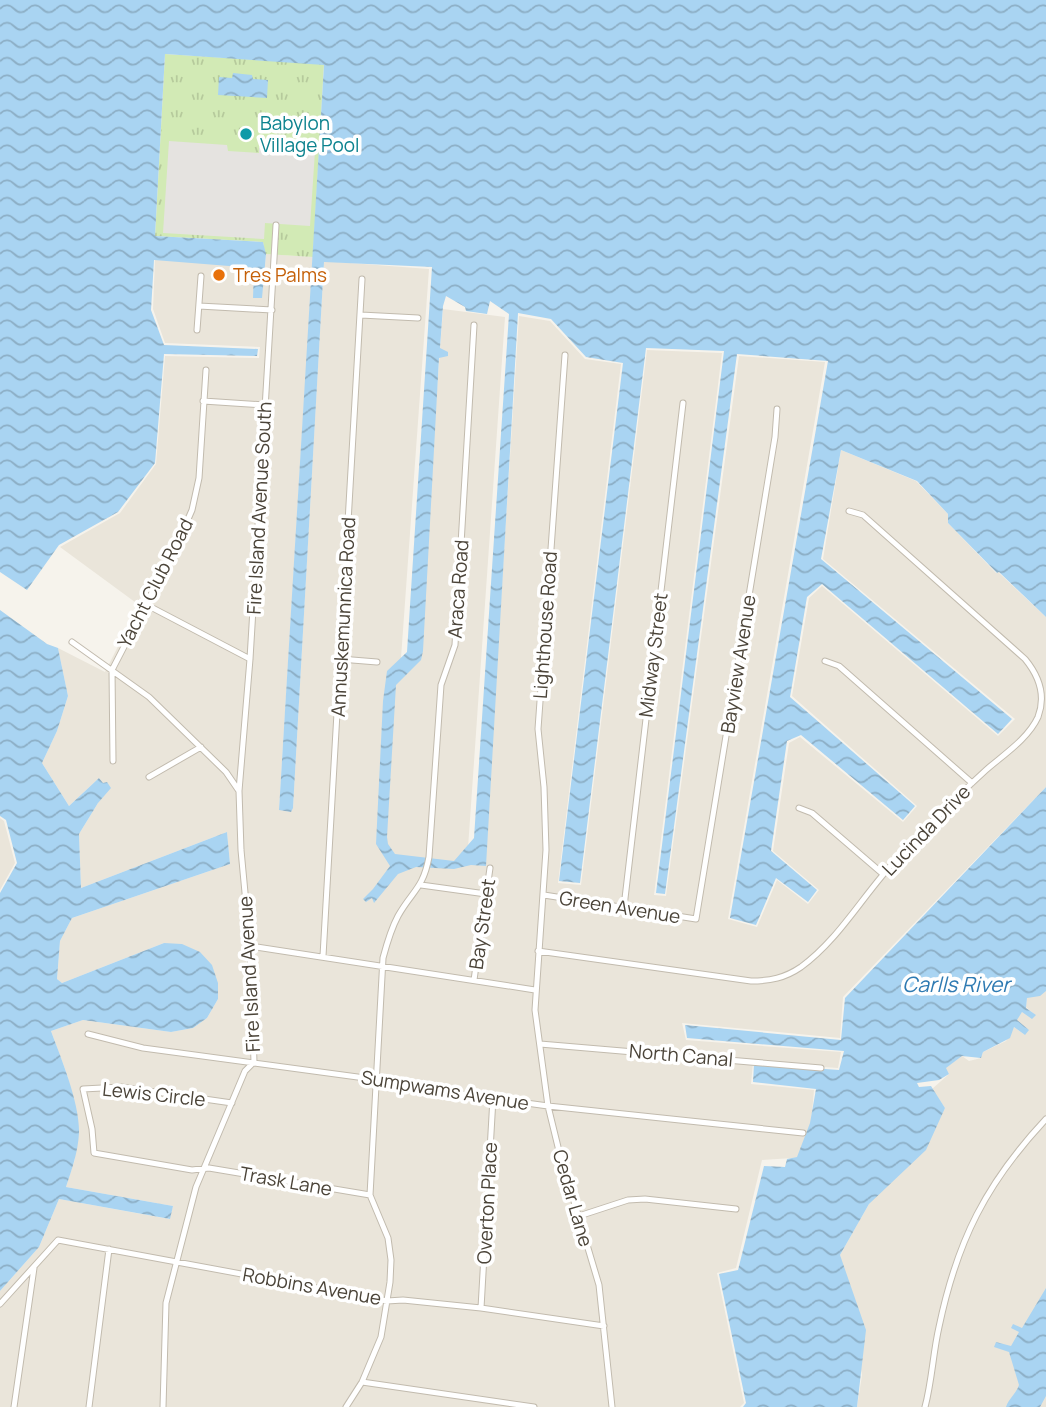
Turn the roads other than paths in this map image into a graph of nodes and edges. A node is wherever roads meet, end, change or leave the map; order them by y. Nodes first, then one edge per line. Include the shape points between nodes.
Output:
1 (276, 225) dead end
2 (201, 276) dead end
3 (362, 279) dead end
4 (199, 306) junction
5 (272, 310) junction
6 (361, 315) junction
7 (418, 318) dead end
8 (474, 325) dead end
9 (197, 330) dead end
10 (565, 355) dead end
11 (206, 370) dead end
12 (203, 401) junction
13 (683, 403) dead end
14 (265, 405) junction
15 (777, 409) dead end
16 (849, 511) dead end
17 (145, 604) junction
18 (72, 642) dead end
19 (250, 659) junction
20 (340, 659) junction
21 (825, 660) dead end
22 (377, 662) dead end
23 (112, 670) junction
24 (201, 747) junction
25 (113, 761) dead end
26 (149, 777) dead end
27 (972, 783) junction
28 (239, 791) junction
29 (799, 808) dead end
30 (490, 868) dead end
31 (883, 874) junction
32 (421, 885) junction
33 (486, 894) junction
34 (544, 895) junction
35 (624, 907) junction
36 (696, 919) joint
37 (250, 946) junction
38 (538, 951) junction
39 (323, 956) junction
40 (384, 966) junction
41 (474, 980) junction
42 (535, 990) junction
43 (88, 1034) dead end
44 (540, 1044) junction
45 (254, 1062) junction
46 (821, 1068) dead end
47 (378, 1080) junction
48 (493, 1098) junction
49 (232, 1103) junction
50 (548, 1106) junction
51 (1046, 1119) edge
52 (803, 1133) dead end
53 (202, 1170) junction
54 (370, 1195) junction
55 (736, 1209) dead end
56 (579, 1216) junction
57 (109, 1250) junction
58 (177, 1262) junction
59 (34, 1267) junction
60 (387, 1301) junction
61 (0, 1304) edge
62 (481, 1308) junction
63 (604, 1326) junction
64 (362, 1382) junction
65 (14, 1407) edge
66 (89, 1407) edge
67 (163, 1407) edge
68 (346, 1407) edge
69 (534, 1407) edge
70 (612, 1407) edge
71 (925, 1407) edge

1 - 5 street, Fire Island Avenue South
2 - 4 street
3 - 6 street, Annuskemunnica Road
4 - 5 street
4 - 9 street
5 - 14 street, Fire Island Avenue South
6 - 7 street
6 - 20 street, Annuskemunnica Road
8 - 32 street, Araca Road via 455,645 441,685 429,858
10 - 34 street, Lighthouse Road via 538,729 546,816
11 - 12 street, Yacht Club Road
12 - 14 street
12 - 17 street, Yacht Club Road via 199,478 192,510
13 - 35 street, Midway Street
14 - 19 street, Fire Island Avenue South
15 - 36 street, Bayview Avenue
16 - 27 street, Lucinda Drive via 863,516 1036,672 1042,702 1032,728
17 - 19 street
17 - 23 street, Yacht Club Road
18 - 23 street
19 - 28 street, Fire Island Avenue South
20 - 22 street
20 - 39 street, Annuskemunnica Road
21 - 27 street via 839,666
23 - 24 street via 149,697
23 - 25 street
24 - 26 street
24 - 28 street
27 - 31 street, Lucinda Drive
28 - 37 street, Fire Island Avenue
29 - 31 street via 812,813
30 - 33 street, Bay Street
31 - 38 street, Lucinda Drive via 817,954 785,977 770,981
32 - 33 street
32 - 40 street, Araca Road via 390,932
33 - 41 street, Bay Street
34 - 35 street, Green Avenue
34 - 38 street, Cedar Lane
35 - 36 street, Green Avenue
37 - 39 street
37 - 45 street, Fire Island Avenue
38 - 42 street, Cedar Lane
39 - 40 street
40 - 41 street
40 - 47 street, Araca Road
41 - 42 street
42 - 44 street, Cedar Lane
43 - 45 street, Sumpwams Avenue via 143,1048
44 - 46 street, North Canal
44 - 50 street, Cedar Lane
45 - 47 street, Sumpwams Avenue
45 - 49 street, Fire Island Avenue
47 - 48 street, Sumpwams Avenue
47 - 54 street, Araca Road
48 - 50 street, Sumpwams Avenue
48 - 62 street, Overton Place
49 - 53 street, Fire Island Avenue
49 - 53 street, Lewis Circle via 121,1087 83,1088 94,1153
50 - 52 street, Sumpwams Avenue
50 - 56 street, Cedar Lane
51 - 71 street via 992,1185 969,1228 953,1269
53 - 54 street, Trask Lane
53 - 58 street, Fire Island Avenue
54 - 60 street via 388,1238
55 - 56 street via 645,1199
56 - 63 street, Cedar Lane via 599,1285
57 - 58 street, Robbins Avenue
57 - 59 street, Robbins Avenue via 58,1240
57 - 66 street
58 - 60 street, Robbins Avenue
58 - 67 street, Fire Island Avenue via 166,1303
59 - 61 street
59 - 65 street
60 - 62 street, Robbins Avenue
60 - 64 street via 381,1337
62 - 63 street, Robbins Avenue
63 - 70 street, Cedar Lane
64 - 68 street
64 - 69 street

